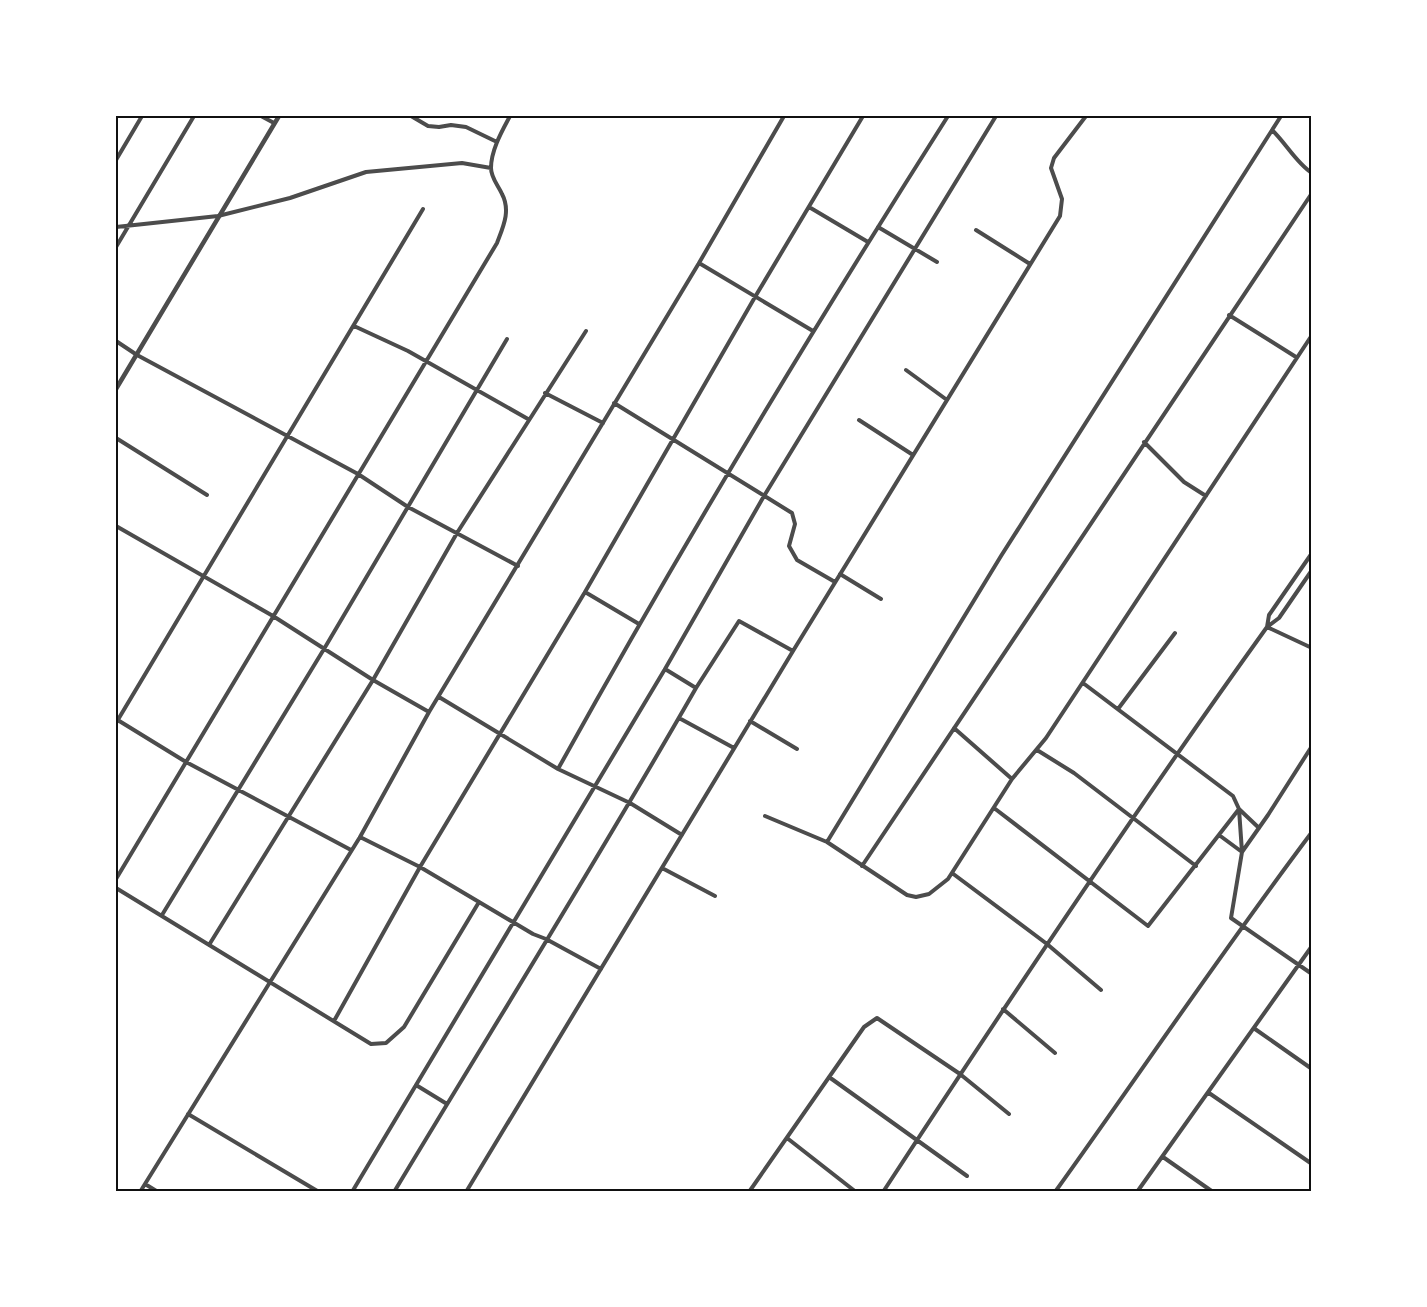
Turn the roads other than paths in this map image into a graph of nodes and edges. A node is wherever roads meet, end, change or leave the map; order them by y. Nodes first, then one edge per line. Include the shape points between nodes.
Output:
1 (142, 116) edge
2 (194, 116) edge
3 (261, 116) edge
4 (279, 116) edge
5 (411, 116) edge
6 (510, 116) edge
7 (784, 116) edge
8 (863, 116) edge
9 (948, 116) edge
10 (996, 116) edge
11 (1086, 116) edge
12 (1281, 116) edge
13 (274, 123) junction
14 (1272, 130) junction
15 (497, 142) junction
16 (116, 160) edge
17 (490, 168) junction
18 (1311, 173) edge
19 (1311, 193) edge
20 (809, 207) junction
21 (423, 209) dead end
22 (218, 216) junction
23 (129, 224) junction
24 (116, 227) edge
25 (878, 227) junction
26 (976, 230) dead end
27 (868, 242) junction
28 (116, 246) edge
29 (915, 249) junction
30 (937, 262) dead end
31 (699, 263) junction
32 (1030, 264) junction
33 (755, 297) junction
34 (1229, 315) junction
35 (354, 326) junction
36 (586, 331) dead end
37 (813, 332) junction
38 (1311, 334) edge
39 (507, 339) dead end
40 (116, 342) edge
41 (137, 355) junction
42 (1296, 357) junction
43 (425, 361) junction
44 (906, 370) dead end
45 (116, 389) edge
46 (476, 391) junction
47 (545, 393) junction
48 (947, 400) junction
49 (614, 403) junction
50 (528, 419) junction
51 (859, 420) dead end
52 (603, 423) junction
53 (287, 436) junction
54 (116, 438) edge
55 (673, 439) junction
56 (1144, 442) junction
57 (913, 455) junction
58 (358, 474) junction
59 (728, 474) junction
60 (207, 495) dead end
61 (1206, 495) junction
62 (764, 496) junction
63 (408, 507) junction
64 (116, 526) edge
65 (457, 533) junction
66 (1311, 553) edge
67 (518, 566) junction
68 (1311, 570) edge
69 (840, 574) junction
70 (203, 576) junction
71 (835, 582) junction
72 (585, 592) junction
73 (881, 598) dead end
74 (273, 616) junction
75 (639, 624) junction
76 (1268, 627) junction
77 (1175, 633) dead end
78 (1311, 648) edge
79 (324, 649) junction
80 (793, 651) junction
81 (665, 669) junction
82 (373, 681) junction
83 (1083, 683) junction
84 (696, 688) junction
85 (439, 697) junction
86 (1118, 709) junction
87 (429, 712) junction
88 (679, 718) junction
89 (116, 721) edge
90 (750, 721) junction
91 (954, 728) junction
92 (499, 734) junction
93 (1311, 746) edge
94 (734, 747) junction
95 (797, 749) dead end
96 (1037, 750) junction
97 (1176, 754) junction
98 (186, 762) junction
99 (558, 769) junction
100 (1012, 779) junction
101 (595, 787) junction
102 (237, 790) junction
103 (630, 803) junction
104 (994, 808) junction
105 (1239, 808) junction
106 (765, 816) dead end
107 (289, 817) junction
108 (1133, 817) junction
109 (1259, 828) junction
110 (1311, 832) edge
111 (682, 835) junction
112 (1219, 835) junction
113 (360, 837) junction
114 (827, 842) junction
115 (351, 850) junction
116 (1242, 852) junction
117 (862, 866) junction
118 (1196, 866) junction
119 (420, 867) junction
120 (662, 868) junction
121 (952, 873) junction
122 (116, 879) edge
123 (1089, 881) junction
124 (116, 888) edge
125 (715, 896) dead end
126 (478, 902) junction
127 (162, 915) junction
128 (514, 923) junction
129 (1241, 926) junction
130 (546, 939) junction
131 (1047, 944) junction
132 (209, 945) junction
133 (1311, 946) edge
134 (1299, 964) junction
135 (601, 969) junction
136 (1311, 974) edge
137 (269, 982) junction
138 (1101, 990) dead end
139 (1003, 1009) junction
140 (334, 1021) junction
141 (1254, 1029) junction
142 (1054, 1053) dead end
143 (1311, 1069) edge
144 (960, 1074) junction
145 (829, 1077) junction
146 (416, 1085) junction
147 (1209, 1093) junction
148 (447, 1104) junction
149 (188, 1114) junction
150 (1009, 1114) dead end
151 (787, 1138) junction
152 (917, 1139) junction
153 (1163, 1157) junction
154 (1311, 1164) edge
155 (967, 1176) dead end
156 (145, 1184) junction
157 (140, 1191) edge
158 (158, 1191) edge
159 (319, 1191) edge
160 (352, 1191) edge
161 (394, 1191) edge
162 (466, 1191) edge
163 (749, 1191) edge
164 (856, 1191) edge
165 (883, 1191) edge
166 (1055, 1191) edge
167 (1137, 1191) edge
168 (1213, 1191) edge

1 - 16 street
2 - 23 street
3 - 13 street
4 - 13 street
5 - 15 street via 428,126 466,127
6 - 15 street
7 - 31 street
8 - 20 street
9 - 25 street
10 - 29 street
11 - 32 street via 1054,158 1051,168 1062,199 1060,216
12 - 14 street
13 - 22 street
14 - 18 street
14 - 114 street via 1001,556
15 - 17 street
17 - 22 street via 462,163 366,172 290,198
17 - 43 street via 507,208 504,225
19 - 34 street
20 - 27 street
20 - 33 street
21 - 35 street
22 - 23 street
22 - 41 street
23 - 24 street
23 - 28 street
25 - 27 street
25 - 29 street
26 - 32 street
27 - 37 street
29 - 30 street
29 - 62 street
31 - 33 street
31 - 49 street
32 - 48 street
33 - 37 street
33 - 55 street
34 - 42 street
34 - 56 street
35 - 43 street
35 - 53 street
36 - 47 street
37 - 59 street
38 - 42 street
39 - 46 street
40 - 41 street
41 - 45 street
41 - 53 street
42 - 61 street
43 - 46 street
43 - 58 street
44 - 48 street
46 - 50 street
46 - 63 street
47 - 50 street
47 - 52 street
48 - 57 street
49 - 52 street
49 - 55 street
50 - 65 street
51 - 57 street
52 - 67 street
53 - 58 street
53 - 70 street
54 - 60 street
55 - 59 street
55 - 72 street
56 - 61 street via 1184,482
56 - 91 street
57 - 69 street
58 - 63 street
58 - 74 street
59 - 62 street
59 - 75 street
61 - 83 street
62 - 71 street via 792,513 795,524 789,546 797,560
62 - 81 street
63 - 65 street
63 - 79 street
64 - 70 street
65 - 67 street
65 - 82 street
66 - 76 street via 1269,615
67 - 85 street
68 - 76 street via 1279,618
69 - 71 street
69 - 73 street
70 - 74 street
70 - 89 street
71 - 80 street
72 - 75 street
72 - 92 street
74 - 79 street
74 - 98 street
75 - 99 street
76 - 78 street
76 - 97 street
77 - 86 street
79 - 82 street
79 - 102 street
80 - 84 street via 739,621
80 - 90 street
81 - 84 street
81 - 101 street
82 - 87 street
82 - 107 street
83 - 86 street
83 - 96 street
84 - 88 street
85 - 87 street
85 - 92 street
86 - 97 street
87 - 113 street
88 - 94 street
88 - 103 street
89 - 98 street
90 - 94 street
90 - 95 street
91 - 100 street
91 - 117 street
92 - 99 street
92 - 119 street
93 - 109 street
94 - 111 street
96 - 100 street
96 - 108 street
97 - 105 street via 1233,796
97 - 108 street
98 - 102 street
98 - 122 street
99 - 101 street
100 - 104 street
101 - 103 street
101 - 128 street
102 - 107 street
102 - 127 street
103 - 111 street
103 - 130 street
104 - 121 street
104 - 123 street
105 - 109 street
105 - 112 street
105 - 116 street
106 - 114 street
107 - 115 street
107 - 132 street
108 - 118 street
108 - 123 street
109 - 116 street
110 - 129 street
111 - 120 street
112 - 116 street
112 - 118 street
113 - 115 street
113 - 119 street
114 - 117 street
115 - 137 street
116 - 129 street via 1231,918
117 - 121 street via 916,897 929,894
118 - 123 street via 1148,927
119 - 126 street
119 - 140 street
120 - 125 street
120 - 135 street
121 - 131 street
123 - 131 street
124 - 127 street
126 - 128 street
126 - 140 street via 404,1027 386,1043 371,1044
127 - 132 street
128 - 130 street
128 - 146 street
129 - 134 street
129 - 166 street
130 - 135 street
130 - 148 street
131 - 138 street
131 - 139 street
132 - 137 street
133 - 134 street
134 - 136 street
134 - 141 street
135 - 162 street
137 - 140 street
137 - 149 street
139 - 142 street
139 - 144 street
141 - 143 street
141 - 147 street
144 - 145 street via 877,1017 864,1027
144 - 150 street
144 - 152 street
145 - 151 street
145 - 152 street
146 - 148 street
146 - 160 street
147 - 153 street
147 - 154 street
148 - 161 street
149 - 156 street
149 - 159 street
151 - 163 street
151 - 164 street
152 - 155 street
152 - 165 street
153 - 167 street
153 - 168 street
156 - 157 street
156 - 158 street

